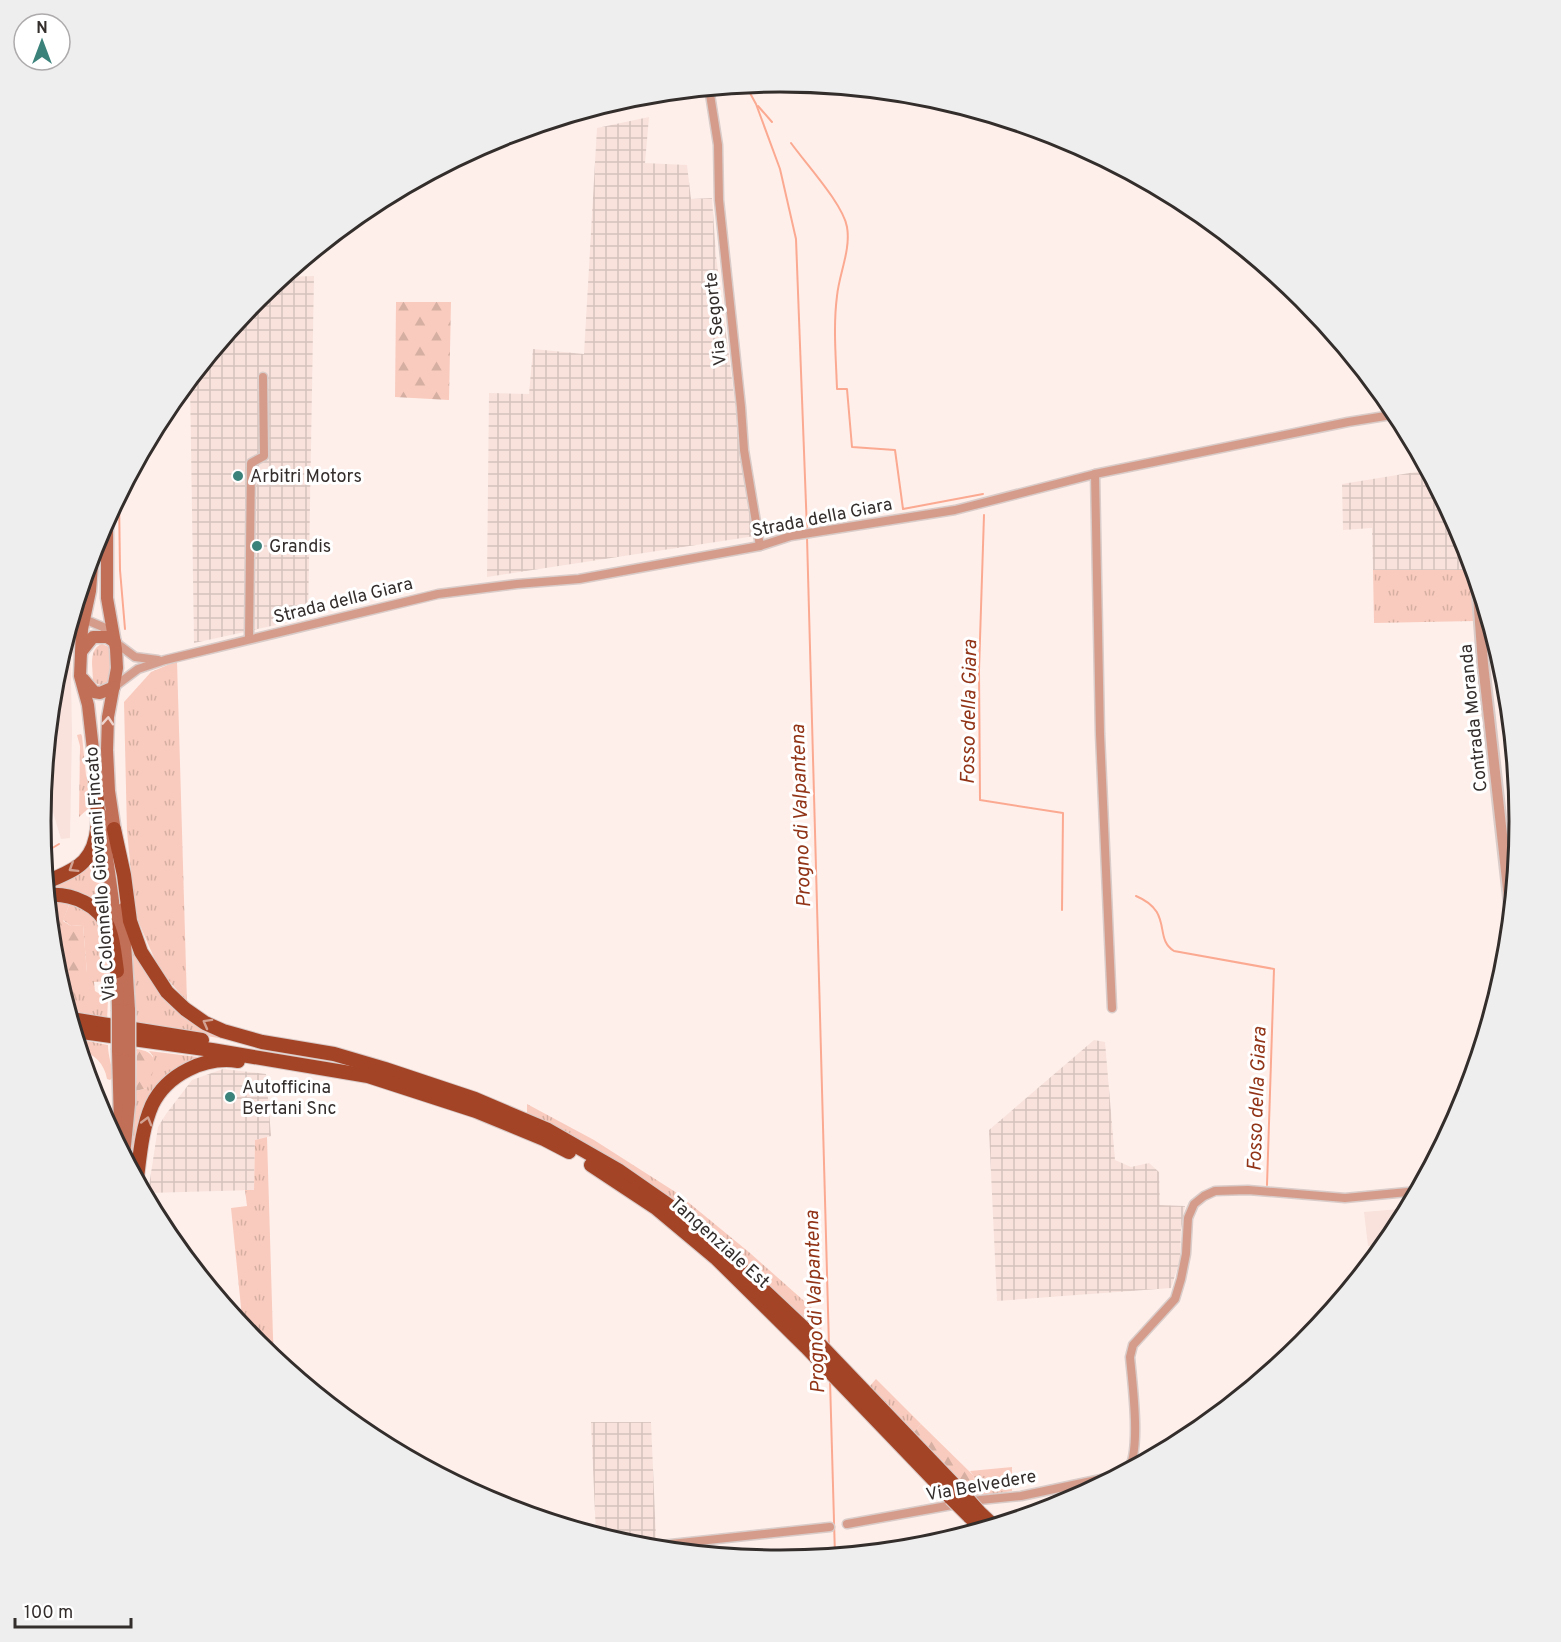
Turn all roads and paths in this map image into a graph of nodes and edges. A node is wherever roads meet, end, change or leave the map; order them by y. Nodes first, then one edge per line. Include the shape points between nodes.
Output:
1 (710, 95) edge
2 (263, 377) dead end
3 (1387, 416) edge
4 (1095, 474) junction
5 (107, 542) edge
6 (760, 546) junction
7 (90, 586) edge
8 (85, 602) edge
9 (1479, 614) edge
10 (80, 620) edge
11 (78, 624) edge
12 (249, 639) junction
13 (115, 642) junction
14 (81, 652) junction
15 (165, 660) junction
16 (80, 676) junction
17 (114, 687) junction
18 (95, 777) junction
19 (114, 829) junction
20 (1507, 877) edge
21 (54, 878) edge
22 (55, 895) edge
23 (117, 971) junction
24 (1112, 1008) dead end
25 (123, 1010) junction
26 (79, 1020) edge
27 (83, 1032) edge
28 (124, 1050) junction
29 (385, 1069) junction
30 (368, 1076) junction
31 (120, 1130) edge
32 (125, 1142) edge
33 (138, 1166) edge
34 (1408, 1192) edge
35 (1133, 1459) edge
36 (1088, 1482) edge
37 (957, 1496) junction
38 (974, 1513) junction
39 (986, 1521) edge
40 (980, 1523) edge
41 (847, 1524) dead end
42 (828, 1527) dead end
43 (679, 1543) edge

1 - 6 street, Via Segorte via 718,145 719,200 744,450
2 - 12 street, Strada della Giara via 264,456 251,463
3 - 4 street, Strada della Giara
4 - 6 street, Strada della Giara via 955,510 791,536
4 - 24 street via 1100,734
5 - 13 main road, Via Colonnello Giovanni Fincato via 107,598
6 - 12 street, Strada della Giara via 579,579 438,594
7 - 8 main road, Via Colonnello Giovanni Fincato
9 - 20 street, Contrada Moranda
10 - 13 street, Strada della Giara via 103,627
11 - 14 main road, Via Colonnello Giovanni Fincato
12 - 15 street, Strada della Giara
13 - 14 main road via 107,637 93,638
13 - 15 street, Strada della Giara via 141,659
13 - 17 main road, Via Colonnello Giovanni Fincato
14 - 16 main road, Via Colonnello Giovanni Fincato
15 - 17 street, Strada della Giara via 138,669
16 - 17 main road via 94,692
16 - 18 main road, Via Colonnello Giovanni Fincato via 88,705
19 -> 17 main road, Via Colonnello Giovanni Fincato via 107,750
18 -> 21 highway via 98,817 93,846 84,861
18 - 23 main road, Via Colonnello Giovanni Fincato via 113,901
19 - 25 main road, Via Colonnello Giovanni Fincato via 124,918
29 -> 19 highway via 223,1031 185,1008 167,992 141,952 130,921
22 - 23 highway via 83,901 96,910 108,927
23 - 25 main road, Via Colonnello Giovanni Fincato
25 - 28 main road, Via Colonnello Giovanni Fincato, bridge
26 - 29 highway
27 - 30 highway
28 - 31 main road, Via Colonnello Giovanni Fincato
28 - 32 main road, Via Colonnello Giovanni Fincato via 129,1104
29 - 37 highway, Tangenziale Est via 475,1099 548,1130 618,1170 687,1218 806,1330
33 -> 30 highway via 153,1104 176,1077 192,1068 229,1060
30 - 37 highway, Tangenziale Est via 476,1111 544,1139 586,1161 656,1208 717,1259
34 - 35 street via 1334,1198 1215,1191 1194,1204 1188,1218 1186,1254 1175,1299 1133,1345 1130,1357
36 - 41 street, Via Belvedere
37 - 38 highway, Tangenziale Est, bridge
38 - 39 highway, Tangenziale Est
38 - 40 highway, Tangenziale Est
42 - 43 street

